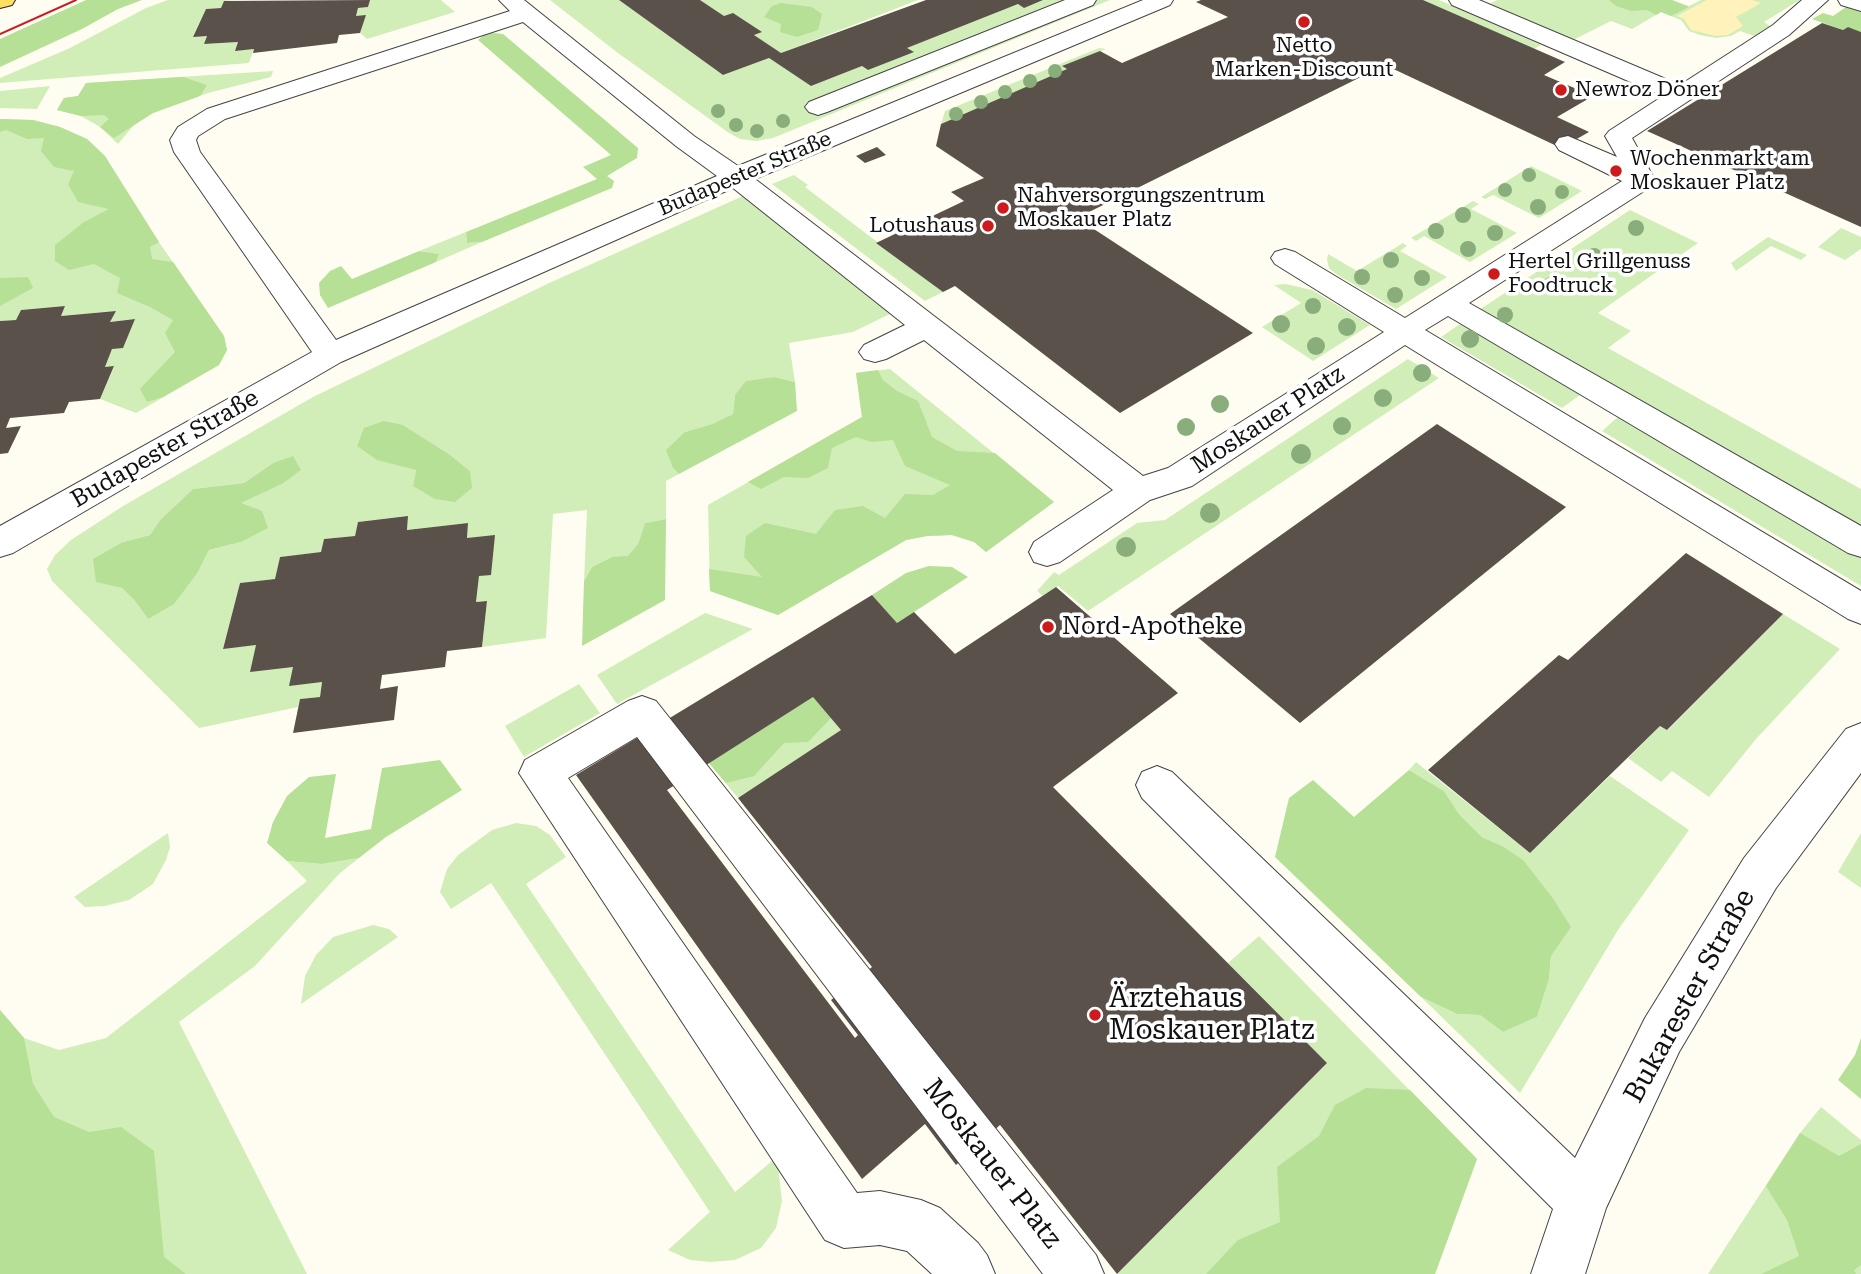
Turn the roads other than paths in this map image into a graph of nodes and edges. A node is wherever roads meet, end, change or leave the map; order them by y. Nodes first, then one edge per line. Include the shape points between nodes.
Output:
1 (1084, 0) edge
2 (1162, 0) edge
3 (1460, 0) edge
4 (1817, 0) edge
5 (1849, 0) edge
6 (1861, 4) edge
7 (518, 7) edge
8 (1680, 94) junction
9 (818, 107) dead end
10 (1568, 144) dead end
11 (736, 177) junction
12 (1642, 180) junction
13 (1285, 258) dead end
14 (1447, 303) junction
15 (927, 326) junction
16 (875, 352) dead end
17 (330, 355) junction
18 (1138, 491) junction
19 (0, 543) edge
20 (1861, 543) edge
21 (1047, 552) dead end
22 (1861, 609) edge
23 (1861, 741) edge
24 (1157, 785) dead end
25 (1581, 1200) junction
26 (968, 1274) edge
27 (1077, 1274) edge
28 (1558, 1274) edge

1 - 9 street via 880,88
2 - 11 street, Budapester Straße
3 - 8 street
4 - 8 street via 1782,30
5 - 6 street
7 - 11 street
7 - 17 street via 216,114 187,132 183,140 187,152
8 - 12 street via 1618,136
10 - 12 street
11 - 15 street
11 - 17 street, Budapester Straße
12 - 14 street, Moskauer Platz via 1544,255
13 - 22 street
14 - 18 street, Moskauer Platz via 1180,477
14 - 20 street
15 - 16 street
15 - 18 street
17 - 19 street, Budapester Straße
18 - 21 street, Moskauer Platz
23 - 25 street, Bukarester Straße via 1760,873 1662,1035
24 - 25 street
25 - 28 street, Bukarester Straße
26 - 27 street, Moskauer Platz via 921,1227 880,1218 844,1221 540,773 642,713

